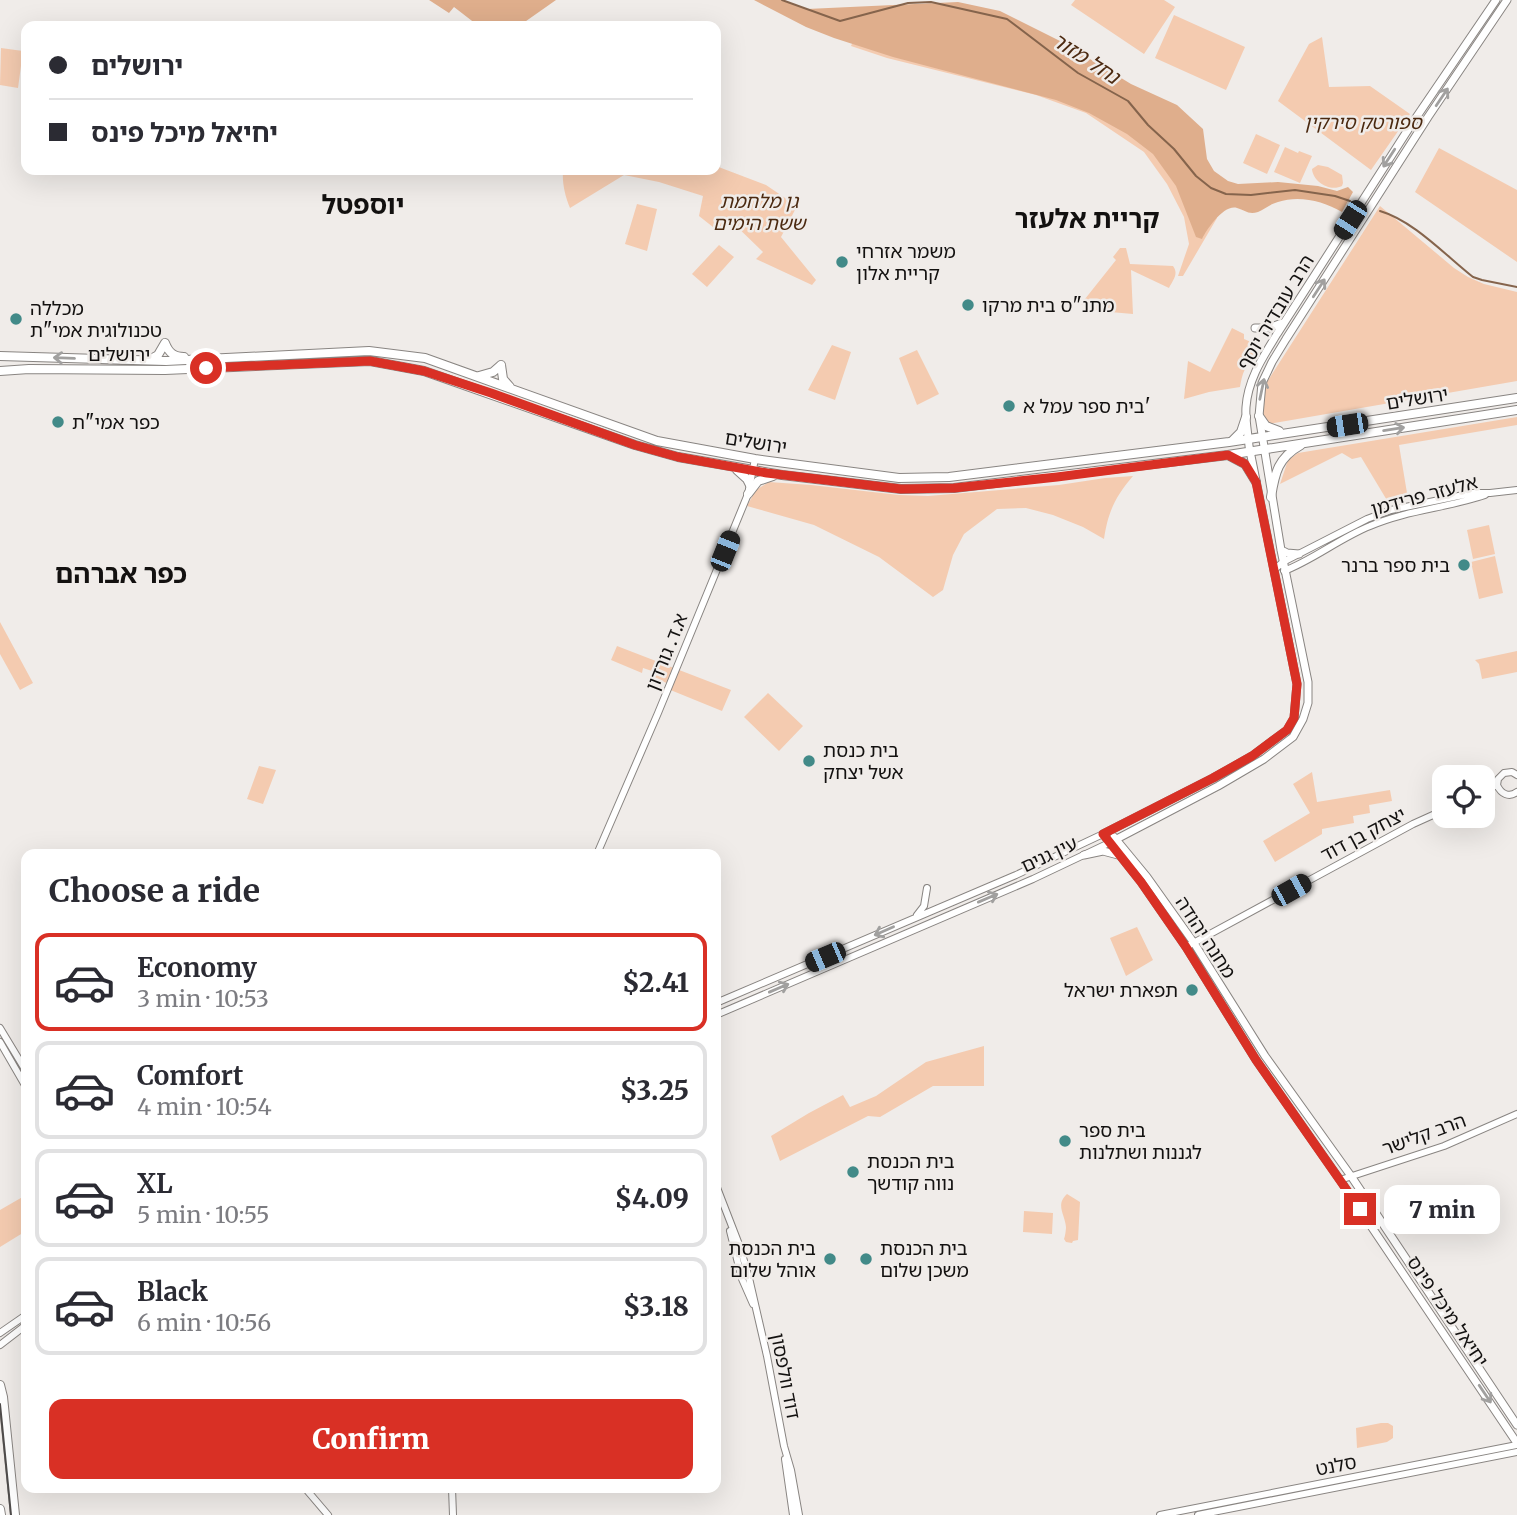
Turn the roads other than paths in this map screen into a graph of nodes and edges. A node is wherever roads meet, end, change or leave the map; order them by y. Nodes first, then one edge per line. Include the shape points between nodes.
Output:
1 (1507, 1) edge
2 (1494, 2) edge
3 (1285, 321) junction
4 (1255, 328) dead end
5 (0, 356) edge
6 (254, 357) junction
7 (146, 361) junction
8 (0, 371) edge
9 (476, 377) junction
10 (514, 390) junction
11 (1517, 398) edge
12 (1517, 410) edge
13 (1259, 416) junction
14 (1246, 417) junction
15 (1292, 433) junction
16 (1262, 436) junction
17 (1248, 438) junction
18 (1230, 442) junction
19 (1307, 442) junction
20 (1264, 449) junction
21 (1250, 452) junction
22 (1228, 455) junction
23 (755, 459) junction
24 (735, 468) junction
25 (752, 471) junction
26 (782, 475) junction
27 (1256, 482) junction
28 (749, 489) junction
29 (1517, 490) edge
30 (1490, 493) junction
31 (1271, 497) junction
32 (1281, 550) junction
33 (1299, 554) junction
34 (1283, 562) junction
35 (1274, 570) junction
36 (1285, 571) junction
37 (1517, 775) edge
38 (1497, 785) joint
39 (1517, 792) edge
40 (1432, 816) edge
41 (1106, 832) junction
42 (1112, 841) junction
43 (599, 849) edge
44 (1084, 855) junction
45 (1121, 857) junction
46 (927, 888) dead end
47 (914, 918) junction
48 (1190, 945) junction
49 (721, 1001) edge
50 (721, 1013) edge
51 (0, 1028) edge
52 (0, 1042) edge
53 (1265, 1056) joint
54 (1256, 1060) joint
55 (21, 1063) edge
56 (21, 1078) edge
57 (1517, 1114) edge
58 (1351, 1176) junction
59 (1340, 1180) junction
60 (721, 1199) edge
61 (21, 1318) edge
62 (21, 1329) edge
63 (0, 1333) edge
64 (0, 1345) edge
65 (0, 1385) edge
66 (1517, 1425) edge
67 (1517, 1444) edge
68 (784, 1446) junction
69 (1517, 1452) edge
70 (308, 1493) edge
71 (452, 1493) edge
72 (0, 1509) edge
73 (1, 1515) edge
74 (15, 1515) edge
75 (328, 1515) edge
76 (453, 1515) edge
77 (793, 1515) edge
78 (799, 1515) edge
79 (1160, 1515) edge
80 (1198, 1515) edge

13 -> 1 main road, הרב עובדיה יוסף via 1262,383 1272,362
2 -> 3 main road, הרב עובדיה יוסף
3 - 4 main road
3 - 14 main road, הרב עובדיה יוסף via 1252,376
7 -> 5 main road, ירושלים
6 - 7 main road, ירושלים
6 - 7 main road via 181,357 170,353 164,343 158,355
6 - 9 main road, ירושלים via 369,351 425,358
8 - 24 main road, ירושלים via 370,361 424,371 635,445
9 - 10 main road, ירושלים
9 - 10 main road via 500,365 503,379
10 - 23 main road, ירושלים via 657,442
11 - 15 main road, ירושלים
19 -> 12 main road, ירושלים
13 - 15 main road via 1270,429
13 - 16 main road, הרב עובדיה יוסף
14 - 17 main road, הרב עובדיה יוסף
14 - 18 main road via 1241,432
15 - 16 main road, ירושלים
16 - 17 main road, ירושלים
16 - 20 main road, עין גנים
17 - 18 main road, ירושלים
17 - 21 main road, עין גנים
18 - 23 main road, ירושלים via 949,477 899,478
19 - 20 main road, ירושלים
19 - 31 main road via 1284,456
20 - 21 main road, ירושלים
20 - 31 main road, עין גנים
21 - 22 main road, ירושלים
21 - 27 main road, עין גנים
22 - 26 main road, ירושלים via 954,488 901,489
22 - 27 main road via 1245,464
23 - 25 street, א.ד. גורדון
24 - 25 main road, ירושלים
24 - 28 main road
25 - 26 main road, ירושלים
25 - 28 street, א.ד. גורדון
26 - 28 main road via 764,478
27 - 35 main road, עין גנים
28 - 43 street, א.ד. גורדון
29 - 30 street, אלעזר פרידמן
30 - 33 street, אלעזר פרידמן via 1391,510
30 - 36 street, אלעזר פרידמן via 1368,526
31 - 32 main road, עין גנים
32 - 33 main road
32 - 34 main road, עין גנים
33 - 34 street, אלעזר פרידמן
34 - 35 street, אלעזר פרידמן
34 - 36 main road, עין גנים
35 - 36 street
35 - 41 main road, עין גנים via 1297,684 1294,718 1287,730 1213,778
36 - 42 main road, עין גנים via 1308,682 1308,703 1293,737 1218,786
37 - 38 street via 1504,773
38 - 39 street via 1505,794
40 - 48 street, יצחק בן דוד
41 - 42 main road
41 - 47 street, עין גנים
42 - 44 street, עין גנים
42 - 45 main road, מחנה יהודה
42 - 48 main road, מחנה יהודה via 1147,877
44 - 45 main road via 1108,851
50 -> 44 street, עין גנים
45 - 48 main road, מחנה יהודה
46 - 47 street via 924,906
47 -> 49 street, עין גנים
48 - 53 main road, מחנה יהודה
48 - 54 main road, מחנה יהודה
51 - 55 street
52 - 56 street
53 - 58 main road, יחיאל מיכל פינס
54 - 59 main road, יחיאל מיכל פינס
57 - 58 street, הרב קלישר via 1444,1146
58 - 59 street, הרב קלישר
58 - 66 main road, יחיאל מיכל פינס
59 -> 67 main road, יחיאל מיכל פינס
60 - 68 street, דוד וולפסון via 742,1279 757,1313
61 - 63 street
62 - 64 street
65 - 74 main road
67 - 79 street, סלנט
68 - 77 street, דוד וולפסון
68 - 78 street, דוד וולפסון
69 - 80 street, סלנט
70 - 75 street
71 - 76 street
72 - 73 main road

